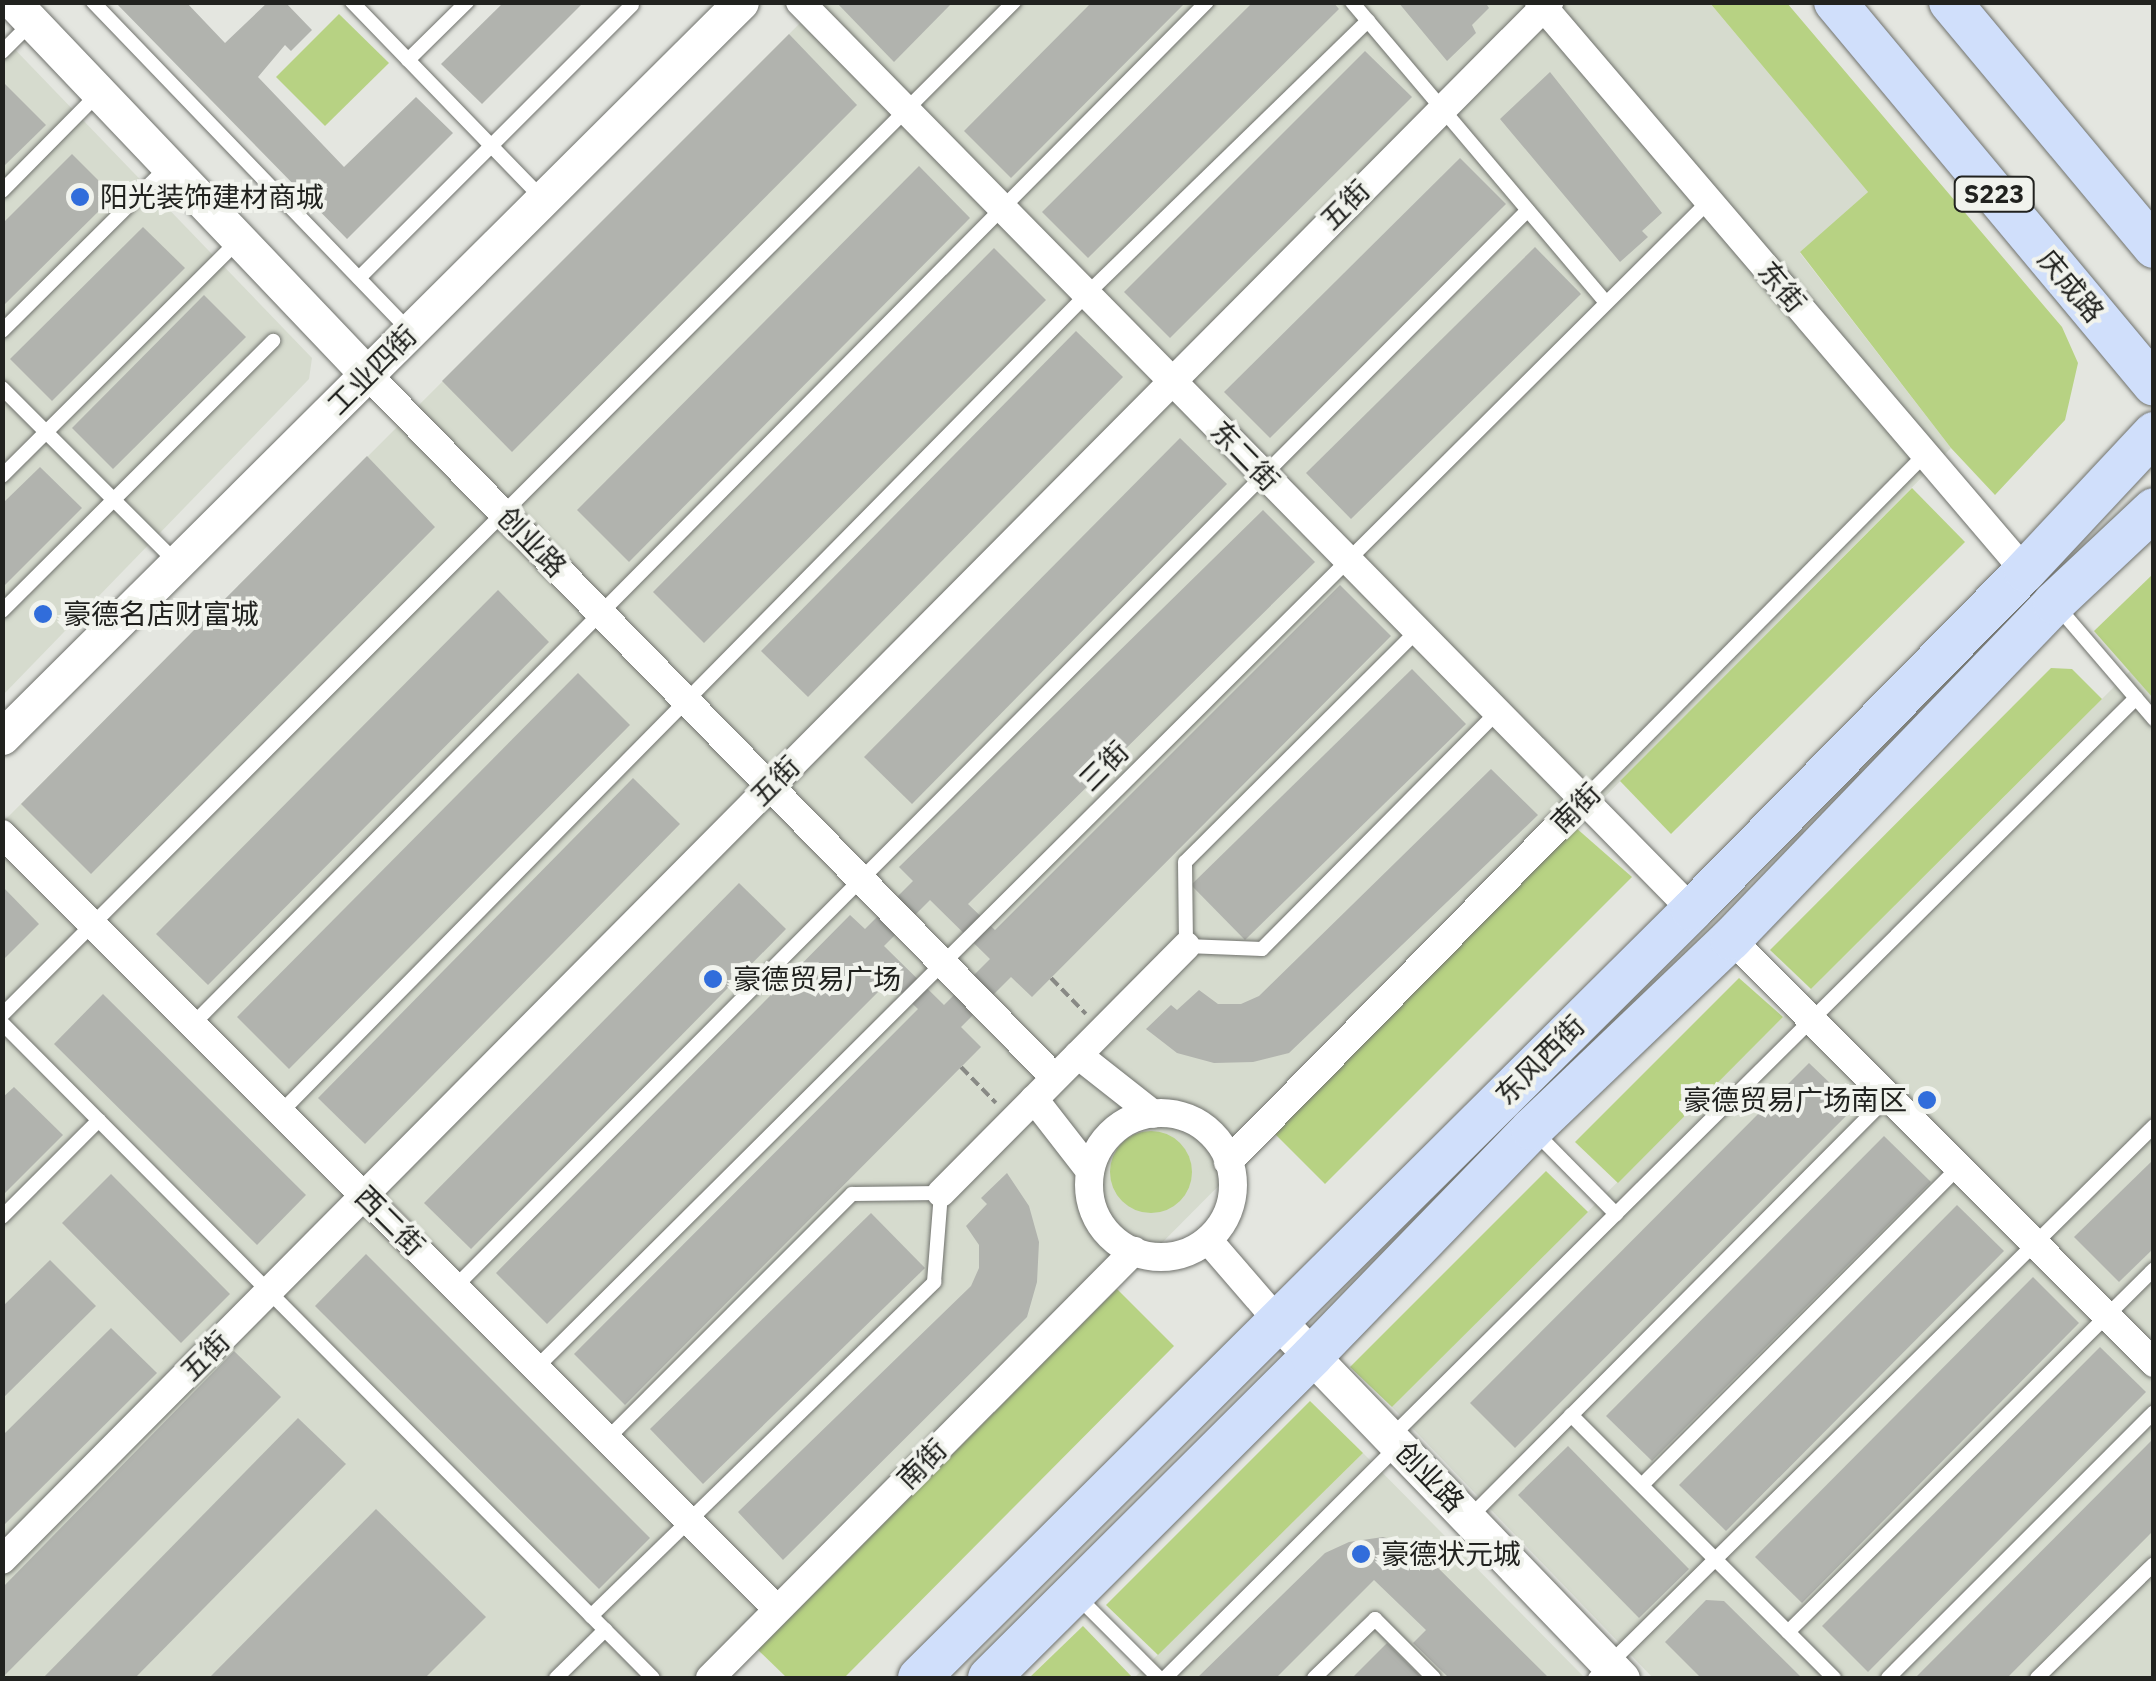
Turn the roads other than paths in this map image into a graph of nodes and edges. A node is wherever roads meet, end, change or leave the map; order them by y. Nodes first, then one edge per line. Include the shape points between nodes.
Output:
1 (93, 2) edge
2 (352, 2) edge
3 (467, 2) edge
4 (740, 2) edge
5 (800, 2) edge
6 (1014, 2) edge
7 (1207, 2) edge
8 (1352, 2) edge
9 (1835, 2) edge
10 (1950, 2) edge
11 (632, 4) edge
12 (1544, 4) edge
13 (22, 12) edge
14 (1368, 21) junction
15 (2, 52) edge
16 (408, 60) junction
17 (100, 94) junction
18 (1442, 108) junction
19 (906, 110) junction
20 (491, 146) junction
21 (168, 166) junction
22 (2, 191) edge
23 (543, 199) junction
24 (1708, 201) junction
25 (1002, 208) junction
26 (1528, 210) junction
27 (239, 240) junction
28 (2154, 247) edge
29 (359, 278) junction
30 (1086, 294) junction
31 (1605, 301) junction
32 (2, 331) edge
33 (410, 331) junction
34 (274, 341) dead end
35 (367, 374) junction
36 (1171, 381) junction
37 (2154, 385) edge
38 (2, 388) edge
39 (46, 432) junction
40 (2154, 433) edge
41 (1925, 455) junction
42 (1264, 475) junction
43 (2, 476) edge
44 (114, 500) junction
45 (2154, 510) edge
46 (503, 513) junction
47 (1346, 559) junction
48 (178, 563) junction
49 (2025, 571) junction
50 (2054, 603) junction
51 (2, 611) edge
52 (602, 614) junction
53 (1417, 631) junction
54 (2136, 698) junction
55 (686, 700) junction
56 (1497, 712) junction
57 (2154, 719) edge
58 (2, 737) edge
59 (770, 786) junction
60 (1582, 801) junction
61 (2, 834) edge
62 (861, 879) junction
63 (1692, 910) junction
64 (93, 924) junction
65 (1731, 939) junction
66 (1186, 946) junction
67 (942, 962) junction
68 (2, 1015) edge
69 (1811, 1020) junction
70 (2, 1023) edge
71 (192, 1024) junction
72 (1078, 1055) junction
73 (1055, 1078) junction
74 (1888, 1097) junction
75 (1034, 1099) junction
76 (281, 1112) junction
77 (1153, 1114) junction
78 (99, 1120) junction
79 (2154, 1126) edge
80 (1532, 1129) junction
81 (1228, 1162) junction
82 (1958, 1168) junction
83 (1090, 1171) junction
84 (940, 1194) junction
85 (364, 1196) junction
86 (1616, 1214) junction
87 (2, 1217) edge
88 (1208, 1240) junction
89 (2033, 1242) junction
90 (1134, 1251) junction
91 (2154, 1269) edge
92 (455, 1287) junction
93 (269, 1291) junction
94 (2106, 1316) junction
95 (1278, 1321) junction
96 (1312, 1356) junction
97 (2154, 1364) edge
98 (536, 1368) junction
99 (2154, 1412) edge
100 (1571, 1415) junction
101 (607, 1439) junction
102 (1396, 1440) junction
103 (1642, 1486) junction
104 (1469, 1518) junction
105 (689, 1521) junction
106 (1714, 1559) junction
107 (2, 1560) edge
108 (2154, 1564) edge
109 (1076, 1595) junction
110 (777, 1609) junction
111 (592, 1616) junction
112 (605, 1630) junction
113 (1788, 1632) junction
114 (726, 1673) edge
115 (1608, 1674) edge
116 (556, 1678) edge
117 (653, 1678) edge
118 (919, 1678) edge
119 (989, 1678) edge
120 (1162, 1678) edge
121 (1314, 1678) edge
122 (1434, 1678) edge
123 (1834, 1678) edge
124 (1888, 1678) edge
125 (2037, 1678) edge

1 - 29 lane
2 - 16 lane
3 - 16 lane
4 - 23 street, 工业四街
5 - 19 street, 东二街
6 - 19 lane
7 - 25 lane
8 - 14 lane
9 - 37 main road, 庆成路 / S223
10 - 28 main road
11 - 20 lane
12 - 18 street, 五街
12 - 24 street, 东街
13 - 15 lane
13 - 17 street, 创业路
14 - 18 lane
14 - 30 lane
16 - 20 lane
17 - 21 street, 创业路
17 - 22 lane
18 - 26 lane
18 - 36 street, 五街
19 - 25 street, 东二街
19 - 46 lane
20 - 23 lane
20 - 29 lane
21 - 27 street, 创业路
21 - 32 lane
23 - 33 street, 工业四街
24 - 31 lane, 三街
24 - 41 street, 东街
25 - 30 street, 东二街
25 - 52 lane
26 - 31 lane
26 - 42 lane
27 - 35 street, 创业路
27 - 39 lane
29 - 33 lane
30 - 36 street, 东二街
30 - 55 lane
31 - 47 lane, 三街
33 - 35 street, 工业四街
34 - 44 lane
35 - 46 street, 创业路
35 - 48 street, 工业四街
36 - 42 street, 东二街
36 - 59 street, 五街
38 - 39 lane
39 - 43 lane
39 - 44 lane
40 - 49 main road, 东风西街
41 - 49 street, 东街
41 - 60 lane, 南街
42 - 47 street, 东二街
42 - 62 lane
44 - 48 lane
44 - 51 lane
45 - 50 main road, 东风西街
46 - 52 street, 创业路
46 - 64 lane
47 - 53 street, 东二街
47 - 67 lane, 三街
48 - 58 street, 工业四街
49 - 63 main road, 东风西街
50 - 54 lane
50 - 65 main road, 东风西街
52 - 55 street, 创业路
52 - 71 lane
53 - 56 street, 东二街
53 - 66 lane via 1185,862
54 - 57 lane
54 - 69 lane
55 - 59 street, 创业路
55 - 76 lane
56 - 60 street, 东二街
56 - 66 lane via 1262,949
59 - 62 street, 创业路
59 - 85 street, 五街
60 - 63 street, 东二街
60 - 81 street, 南街
61 - 64 street, 西二街
62 - 67 street, 创业路
62 - 92 lane
63 - 95 main road, 东风西街
64 - 68 lane
64 - 71 street, 西二街
65 - 69 street
65 - 80 main road, 东风西街
66 - 72 street
67 - 73 street, 创业路
67 - 98 lane, 三街
69 - 74 street
69 - 86 lane
70 - 78 lane
71 - 76 street, 西二街
72 - 73 street
72 - 77 street
73 - 75 street
74 - 82 street
74 - 100 lane
75 - 83 street
75 - 84 street
76 - 85 street, 西二街
77 - 81 street via 1186,1118 1208,1130
77 - 83 street via 1116,1129
78 - 87 lane
78 - 93 lane
79 - 89 lane
80 - 86 lane
80 - 96 main road, 东风西街
81 - 88 street via 1232,1198
82 - 89 street
82 - 103 lane
83 - 90 street via 1094,1214 1106,1232
84 - 101 lane via 852,1194
84 - 105 lane via 934,1282
85 - 92 street, 西二街
85 - 93 street, 五街
86 - 102 lane
88 - 90 street via 1165,1257
88 - 95 street
89 - 94 street
89 - 106 lane
90 - 110 street, 南街
91 - 94 lane
92 - 98 street, 西二街
93 - 107 street, 五街
93 - 111 lane
94 - 97 street
94 - 113 lane
95 - 96 street, 创业路
95 - 118 main road, 东风西街
96 - 102 street, 创业路
96 - 109 main road, 东风西街
98 - 101 street, 西二街
99 - 124 lane
100 - 103 lane
100 - 104 lane
101 - 105 street, 西二街
102 - 104 street, 创业路
102 - 120 lane
103 - 106 lane
104 - 115 street, 创业路
105 - 110 street, 西二街
105 - 111 lane
106 - 113 lane
106 - 115 lane
108 - 125 lane
109 - 119 main road, 东风西街
109 - 120 lane
110 - 114 street, 南街
111 - 112 lane
112 - 116 lane
112 - 117 lane
113 - 123 lane
121 - 122 lane via 1375,1619

